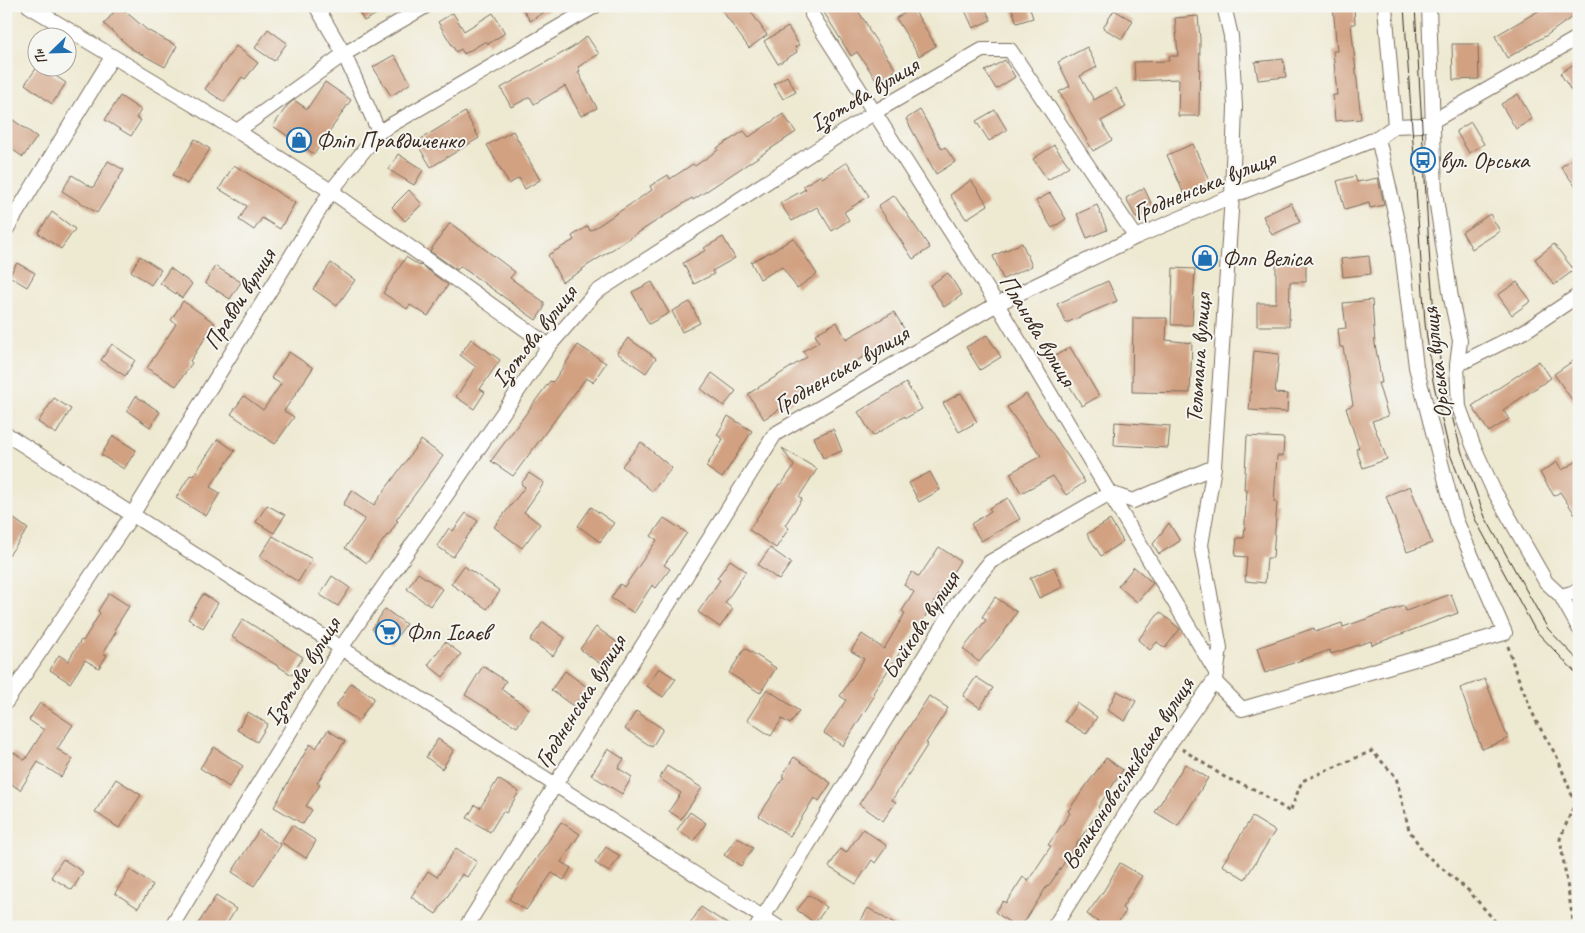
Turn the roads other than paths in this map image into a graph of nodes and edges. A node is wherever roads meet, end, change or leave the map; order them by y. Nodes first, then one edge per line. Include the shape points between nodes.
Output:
1 (29, 6) edge
2 (316, 6) edge
3 (426, 6) edge
4 (595, 6) edge
5 (1224, 6) edge
6 (1385, 6) edge
7 (1429, 6) edge
8 (812, 15) dead end
9 (1579, 37) edge
10 (344, 54) junction
11 (112, 57) junction
12 (875, 112) junction
13 (1431, 122) junction
14 (1395, 126) junction
15 (237, 131) junction
16 (379, 132) junction
17 (1378, 138) junction
18 (331, 191) junction
19 (1232, 196) junction
20 (6, 230) edge
21 (1136, 237) junction
22 (1579, 295) edge
23 (997, 304) junction
24 (549, 346) junction
25 (1457, 365) junction
26 (6, 434) edge
27 (1214, 467) junction
28 (1110, 493) junction
29 (132, 516) junction
30 (1579, 591) edge
31 (1561, 596) junction
32 (1579, 628) edge
33 (341, 648) junction
34 (1216, 678) junction
35 (6, 702) edge
36 (554, 783) junction
37 (760, 922) edge
38 (171, 927) edge
39 (466, 927) edge
40 (778, 927) edge
41 (1054, 927) edge

1 - 11 street
2 - 10 street
3 - 10 street
4 - 16 street, Правди вулиця
5 - 19 street, Тельмана вулиця via 1231,36 1235,106
6 - 14 street
7 - 13 street, Орська вулиця
8 - 12 street, Планова вулиця
9 - 13 street
10 - 15 street
10 - 16 street
11 - 15 street
11 - 20 street
12 - 21 street, Ізотова вулиця via 982,50 1010,50
12 - 23 street, Планова вулиця
12 - 24 street, Ізотова вулиця via 595,294
13 - 14 street
13 - 25 street, Орська вулиця via 1435,192 1460,341
14 - 17 street, Гродненська вулиця
15 - 18 street
16 - 18 street, Правди вулиця
17 - 19 street, Гродненська вулиця
17 - 34 street, Великоновосілківська вулиця via 1400,235 1416,367 1456,520 1505,633 1242,709
18 - 24 street
18 - 29 street, Правди вулиця
19 - 21 street, Гродненська вулиця
19 - 27 street, Тельмана вулиця
21 - 23 street, Гродненська вулиця
22 - 25 street via 1525,331
23 - 28 street, Планова вулиця
23 - 36 street, Гродненська вулиця via 775,434
24 - 33 street, Ізотова вулиця
25 - 31 street, Орська вулиця via 1460,407 1473,445 1526,548 1546,582
26 - 29 street
27 - 28 street via 1133,501
27 - 34 street, Тельмана вулиця via 1201,544 1220,648
28 - 34 street, Планова вулиця
28 - 37 street, Байкова вулиця via 990,562 958,602
29 - 33 street
29 - 35 street, Правди вулиця
30 - 31 street
31 - 32 street, Орська вулиця
33 - 36 street
33 - 38 street, Ізотова вулиця
34 - 41 street, Великоновосілківська вулиця via 1171,742
36 - 37 street
36 - 39 street, Гродненська вулиця
37 - 40 street

